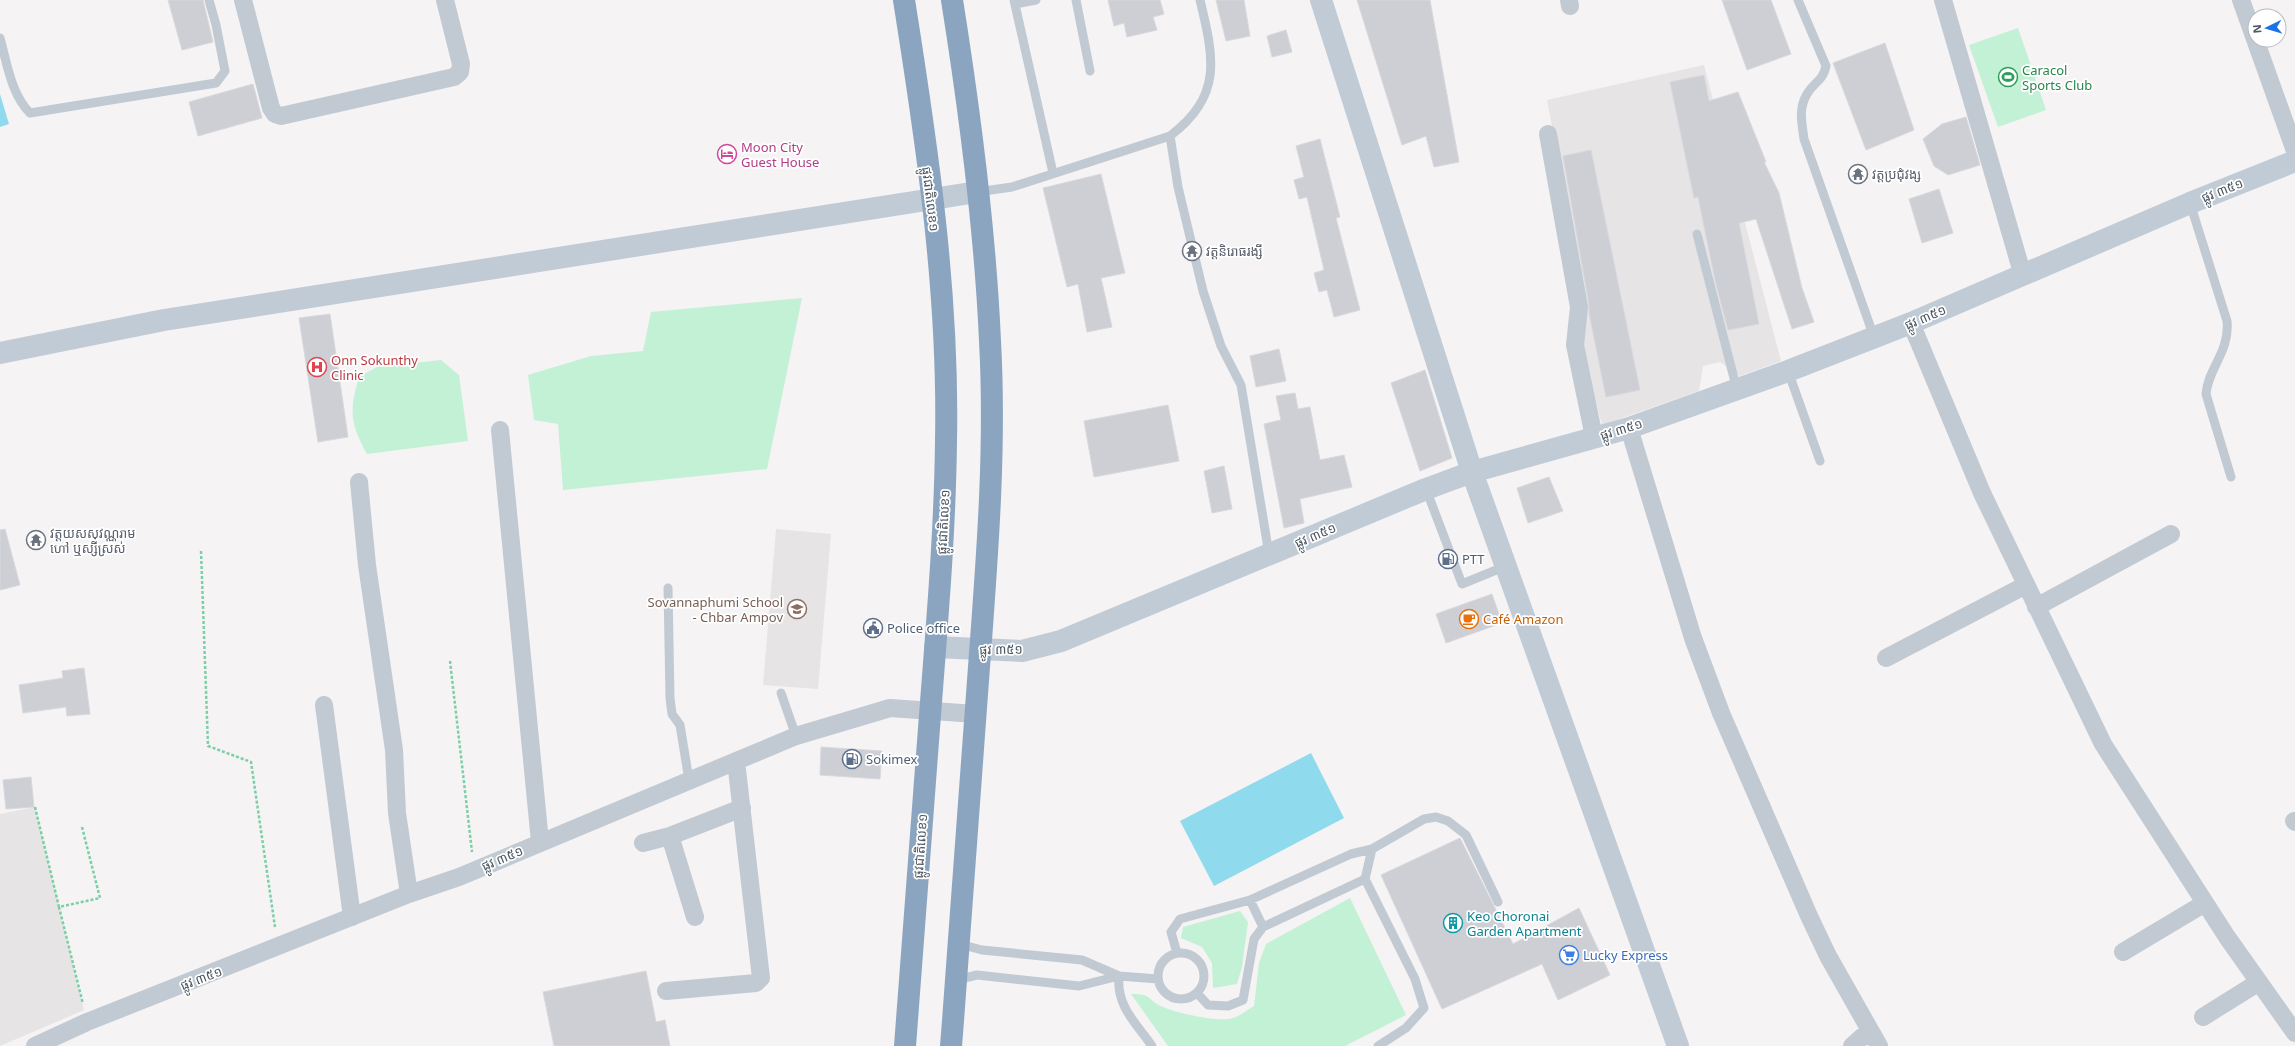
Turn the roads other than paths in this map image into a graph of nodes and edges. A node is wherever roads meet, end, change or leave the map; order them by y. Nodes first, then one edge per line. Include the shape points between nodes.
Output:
1 (209, 0) edge
2 (242, 0) edge
3 (445, 0) edge
4 (904, 0) edge
5 (952, 0) edge
6 (1036, 0) edge
7 (1076, 0) edge
8 (1200, 0) edge
9 (1321, 0) edge
10 (1798, 0) edge
11 (1943, 0) edge
12 (2241, 0) edge
13 (1015, 2) edge
14 (0, 38) edge
15 (1090, 71) dead end
16 (1548, 134) dead end
17 (1170, 136) junction
18 (2295, 151) edge
19 (2295, 161) edge
20 (1054, 174) junction
21 (978, 192) junction
22 (931, 199) junction
23 (2190, 203) junction
24 (1697, 234) dead end
25 (2023, 276) junction
26 (1911, 323) junction
27 (1874, 338) junction
28 (0, 354) edge
29 (1788, 371) junction
30 (1736, 390) junction
31 (1629, 428) junction
32 (500, 430) dead end
33 (1594, 437) junction
34 (1820, 461) dead end
35 (1472, 472) junction
36 (2231, 477) dead end
37 (359, 482) dead end
38 (1426, 488) junction
39 (2171, 534) dead end
40 (1269, 554) junction
41 (1506, 566) junction
42 (2026, 585) junction
43 (668, 588) dead end
44 (2036, 607) junction
45 (935, 648) junction
46 (981, 650) junction
47 (1886, 658) dead end
48 (781, 693) dead end
49 (324, 705) dead end
50 (930, 710) junction
51 (976, 714) junction
52 (796, 736) junction
53 (736, 761) junction
54 (689, 780) junction
55 (742, 808) junction
56 (670, 836) junction
57 (540, 842) junction
58 (643, 843) dead end
59 (1372, 849) junction
60 (1365, 879) junction
61 (409, 894) junction
62 (1250, 900) junction
63 (1498, 902) dead end
64 (2205, 903) junction
65 (352, 917) junction
66 (695, 917) dead end
67 (1262, 927) junction
68 (959, 944) junction
69 (2123, 952) dead end
70 (1177, 953) junction
71 (1119, 976) junction
72 (1158, 979) junction
73 (956, 980) junction
74 (2259, 982) junction
75 (666, 990) dead end
76 (1197, 993) junction
77 (2203, 1017) dead end
78 (1870, 1030) junction
79 (2295, 1033) edge
80 (35, 1046) edge
81 (905, 1046) edge
82 (951, 1046) edge
83 (1152, 1046) edge
84 (1378, 1046) edge
85 (1678, 1046) edge
86 (1852, 1046) edge
87 (1878, 1046) edge

1 - 14 lane via 225,71 216,83 163,93 30,112 22,105 12,82
2 - 3 street via 271,108 275,114 281,116 454,77 460,72 461,64
4 - 22 highway, ផ្លូវជាតិលេខ១
5 - 21 highway via 965,81
6 - 13 lane
7 - 15 lane
8 - 17 lane via 1210,43 1209,87 1188,122
9 - 35 street
10 - 27 lane via 1826,66 1824,75 1807,93 1800,110 1804,139
11 - 25 street
12 - 18 street
13 - 20 lane
16 - 33 street via 1579,307 1575,345
17 - 20 lane
17 - 40 lane via 1178,187 1202,291 1221,346 1241,385
19 - 23 street, ផ្លូវ ៣៥១
20 - 21 lane via 1012,187
21 - 22 street
21 - 46 highway via 990,341 992,433
22 - 28 street via 172,319
22 - 45 highway, ផ្លូវជាតិលេខ១ via 938,250 945,348 946,440
23 - 25 street, ផ្លូវ ៣៥១
23 - 36 lane via 2227,321 2226,342 2206,394
24 - 30 lane
25 - 26 street, ផ្លូវ ៣៥១
26 - 27 street, ផ្លូវ ៣៥១
26 - 42 street via 1982,493
27 - 29 street, ផ្លូវ ៣៥១
29 - 30 street, ផ្លូវ ៣៥១
29 - 34 lane
30 - 31 street, ផ្លូវ ៣៥១
31 - 33 street, ផ្លូវ ៣៥១
31 - 78 street via 1693,638 1721,713 1812,923
32 - 57 street
33 - 35 street, ផ្លូវ ៣៥១
35 - 38 street, ផ្លូវ ៣៥១
35 - 41 street
37 - 61 street via 367,565 394,750 396,813
38 - 40 street, ផ្លូវ ៣៥១
38 - 41 lane via 1462,584
39 - 44 street
40 - 46 street, ផ្លូវ ៣៥១ via 1062,641 1022,651
41 - 85 street
42 - 44 street
42 - 47 street
43 - 54 lane via 670,698 672,714 680,725
44 - 64 street via 2103,744
45 - 46 street, ផ្លូវ ៣៥១
45 - 50 highway, ផ្លូវជាតិលេខ១
46 - 51 highway
48 - 52 lane
49 - 65 street
50 - 51 street, ផ្លូវ ៣៥១
50 - 52 street, ផ្លូវ ៣៥១ via 890,708
50 - 81 highway, ផ្លូវជាតិលេខ១
51 - 68 highway
52 - 53 street, ផ្លូវ ៣៥១
53 - 54 street, ផ្លូវ ៣៥១
53 - 55 street
54 - 57 street, ផ្លូវ ៣៥១
55 - 56 street
55 - 75 street via 762,978 756,983
56 - 58 street
56 - 66 street
57 - 61 street, ផ្លូវ ៣៥១
59 - 60 lane
59 - 62 lane via 1351,854
59 - 63 lane via 1424,819 1436,817 1448,821 1466,835
60 - 67 lane
60 - 84 lane via 1415,979 1424,1008 1406,1028
61 - 65 street, ផ្លូវ ៣៥១
62 - 67 lane
62 - 70 lane via 1180,920 1171,932
64 - 69 street
64 - 74 street
65 - 80 street, ផ្លូវ ៣៥១ via 87,1022
67 - 76 lane via 1254,939 1243,1000 1228,1006 1208,1004
68 - 71 lane via 982,950 1082,960
68 - 73 highway
70 - 72 lane via 1162,962
70 - 76 lane via 1195,958 1202,968 1203,982
71 - 72 lane
71 - 73 lane via 1079,986 977,975
71 - 83 lane via 1120,1000
72 - 76 lane via 1161,989 1174,999 1184,999
73 - 82 highway
74 - 77 street
74 - 79 street
78 - 86 street
78 - 87 street

